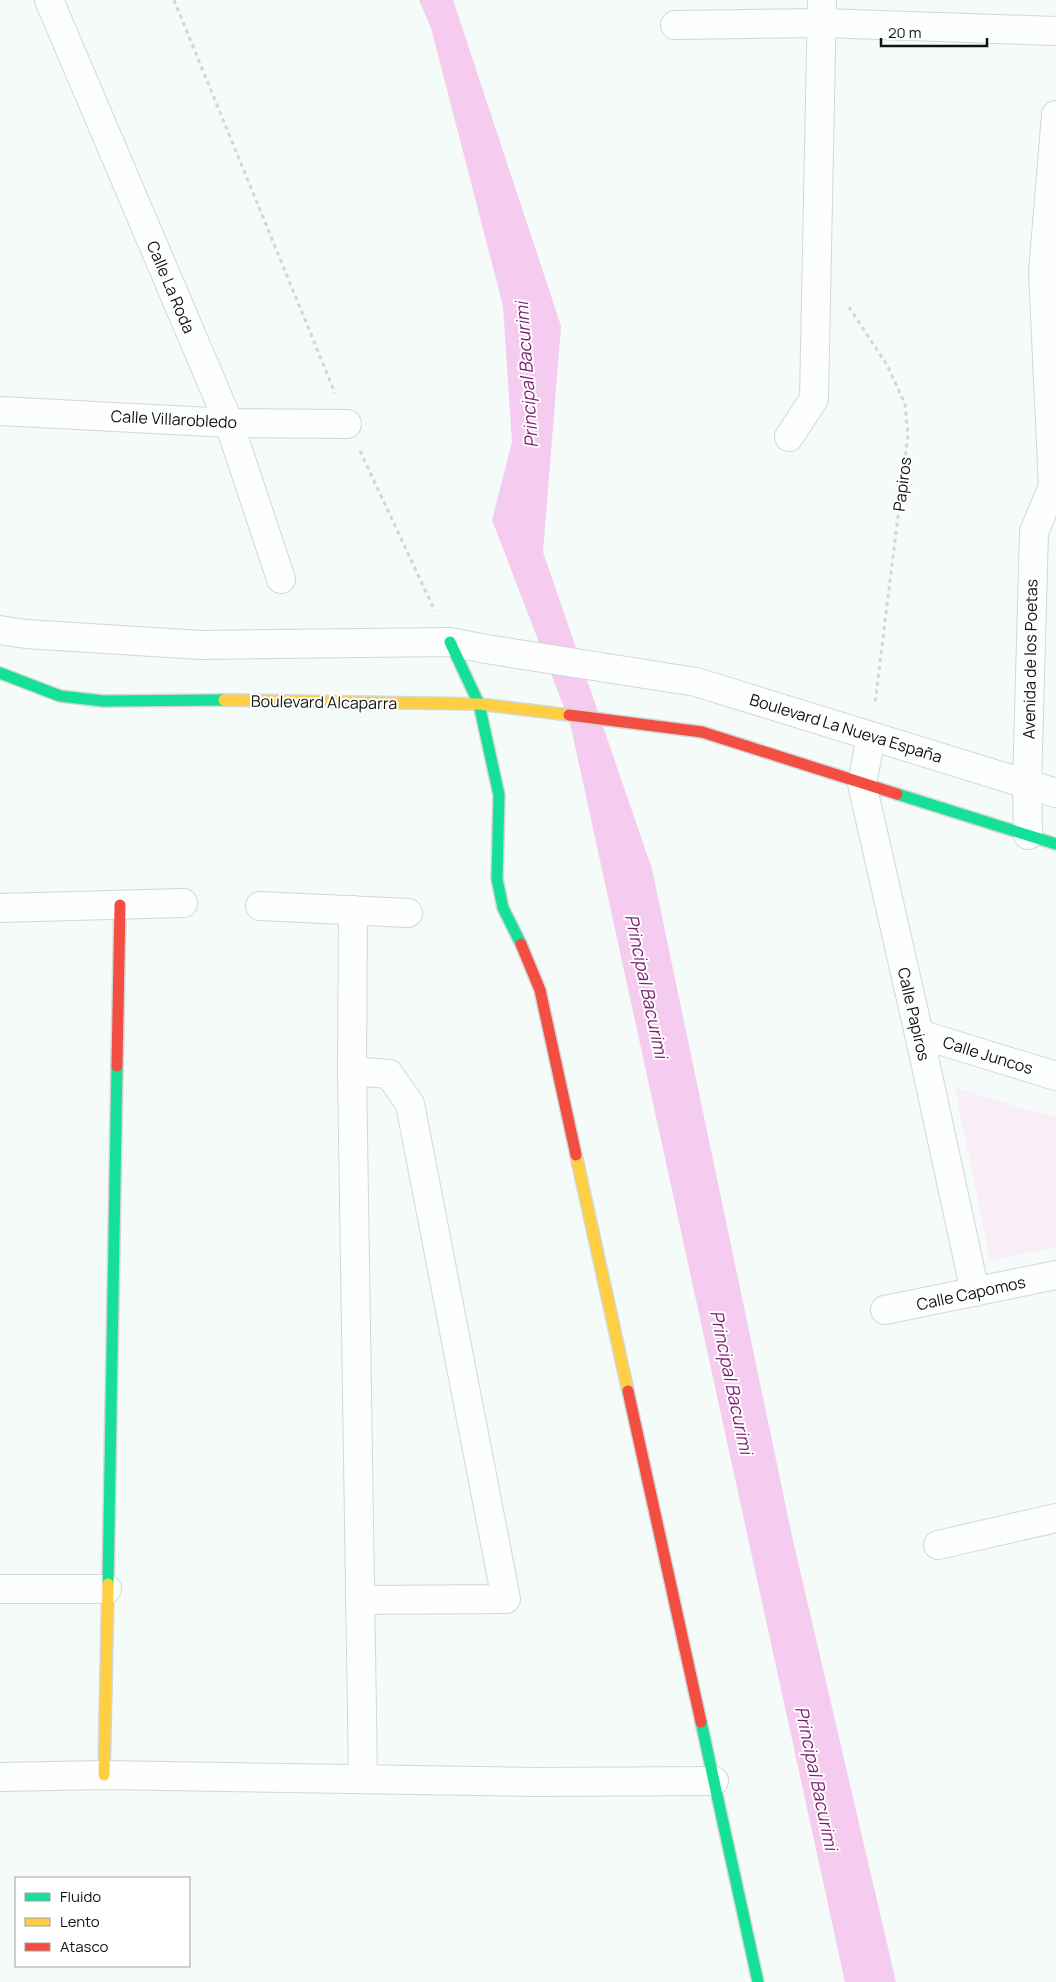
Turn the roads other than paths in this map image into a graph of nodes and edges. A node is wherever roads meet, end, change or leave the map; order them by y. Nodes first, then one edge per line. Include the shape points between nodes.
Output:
1 (49, 0) edge
2 (822, 11) edge
3 (675, 25) dead end
4 (1056, 31) edge
5 (1056, 115) edge
6 (1049, 272) edge
7 (0, 411) edge
8 (229, 422) junction
9 (347, 424) road end
10 (789, 438) dead end
11 (1055, 489) edge
12 (281, 580) dead end
13 (0, 630) edge
14 (450, 642) junction
15 (0, 673) edge
16 (479, 704) junction
17 (871, 736) junction
18 (862, 784) junction
19 (1027, 785) junction
20 (1056, 793) edge
21 (1028, 835) junction
22 (1056, 844) edge
23 (183, 904) dead end
24 (120, 905) junction
25 (260, 906) dead end
26 (0, 908) edge
27 (353, 910) junction
28 (408, 913) dead end
29 (920, 1034) junction
30 (352, 1071) junction
31 (1056, 1076) edge
32 (1056, 1275) edge
33 (975, 1292) junction
34 (885, 1310) dead end
35 (1055, 1522) edge
36 (938, 1545) dead end
37 (0, 1589) edge
38 (107, 1589) junction
39 (360, 1600) junction
40 (104, 1775) junction
41 (0, 1777) edge
42 (363, 1779) junction
43 (714, 1781) junction
44 (758, 1982) edge

1 - 8 street, Calle La Roda
2 - 3 street
2 - 4 street via 945,26
2 - 10 street via 814,399
5 - 6 street, Avenida de los Poetas
6 - 11 street, Avenida de los Poetas
7 - 8 street, Calle Villarobledo
8 - 9 street, Calle Villarobledo
8 - 12 street, Calle La Roda
11 - 19 street, Avenida de los Poetas via 1034,532
13 - 14 street via 200,645
14 - 16 street
14 - 17 street, Boulevard La Nueva España via 696,682
15 - 16 street, Boulevard Alcaparra via 60,696 102,701
16 - 18 street, Boulevard Alcaparra via 702,732
16 - 43 street via 500,795 497,879 503,908 540,990
17 - 18 street, Calle Papiros
17 - 19 street, Boulevard La Nueva España
18 - 21 street
18 - 29 street, Calle Papiros
19 - 20 street, Boulevard La Nueva España
19 - 21 street, Avenida de los Poetas
21 - 22 street
23 - 24 street
24 - 26 street
24 - 38 street
25 - 27 street
27 - 28 street
27 - 30 street
29 - 31 street, Calle Juncos
29 - 33 street, Calle Papiros
30 - 39 street
30 - 39 street via 389,1074 410,1104 506,1599
32 - 33 street, Calle Capomos
33 - 34 street, Calle Capomos
35 - 36 street
37 - 38 street
38 - 40 street
39 - 42 street
40 - 41 street
40 - 42 street
42 - 43 street
43 - 44 street

